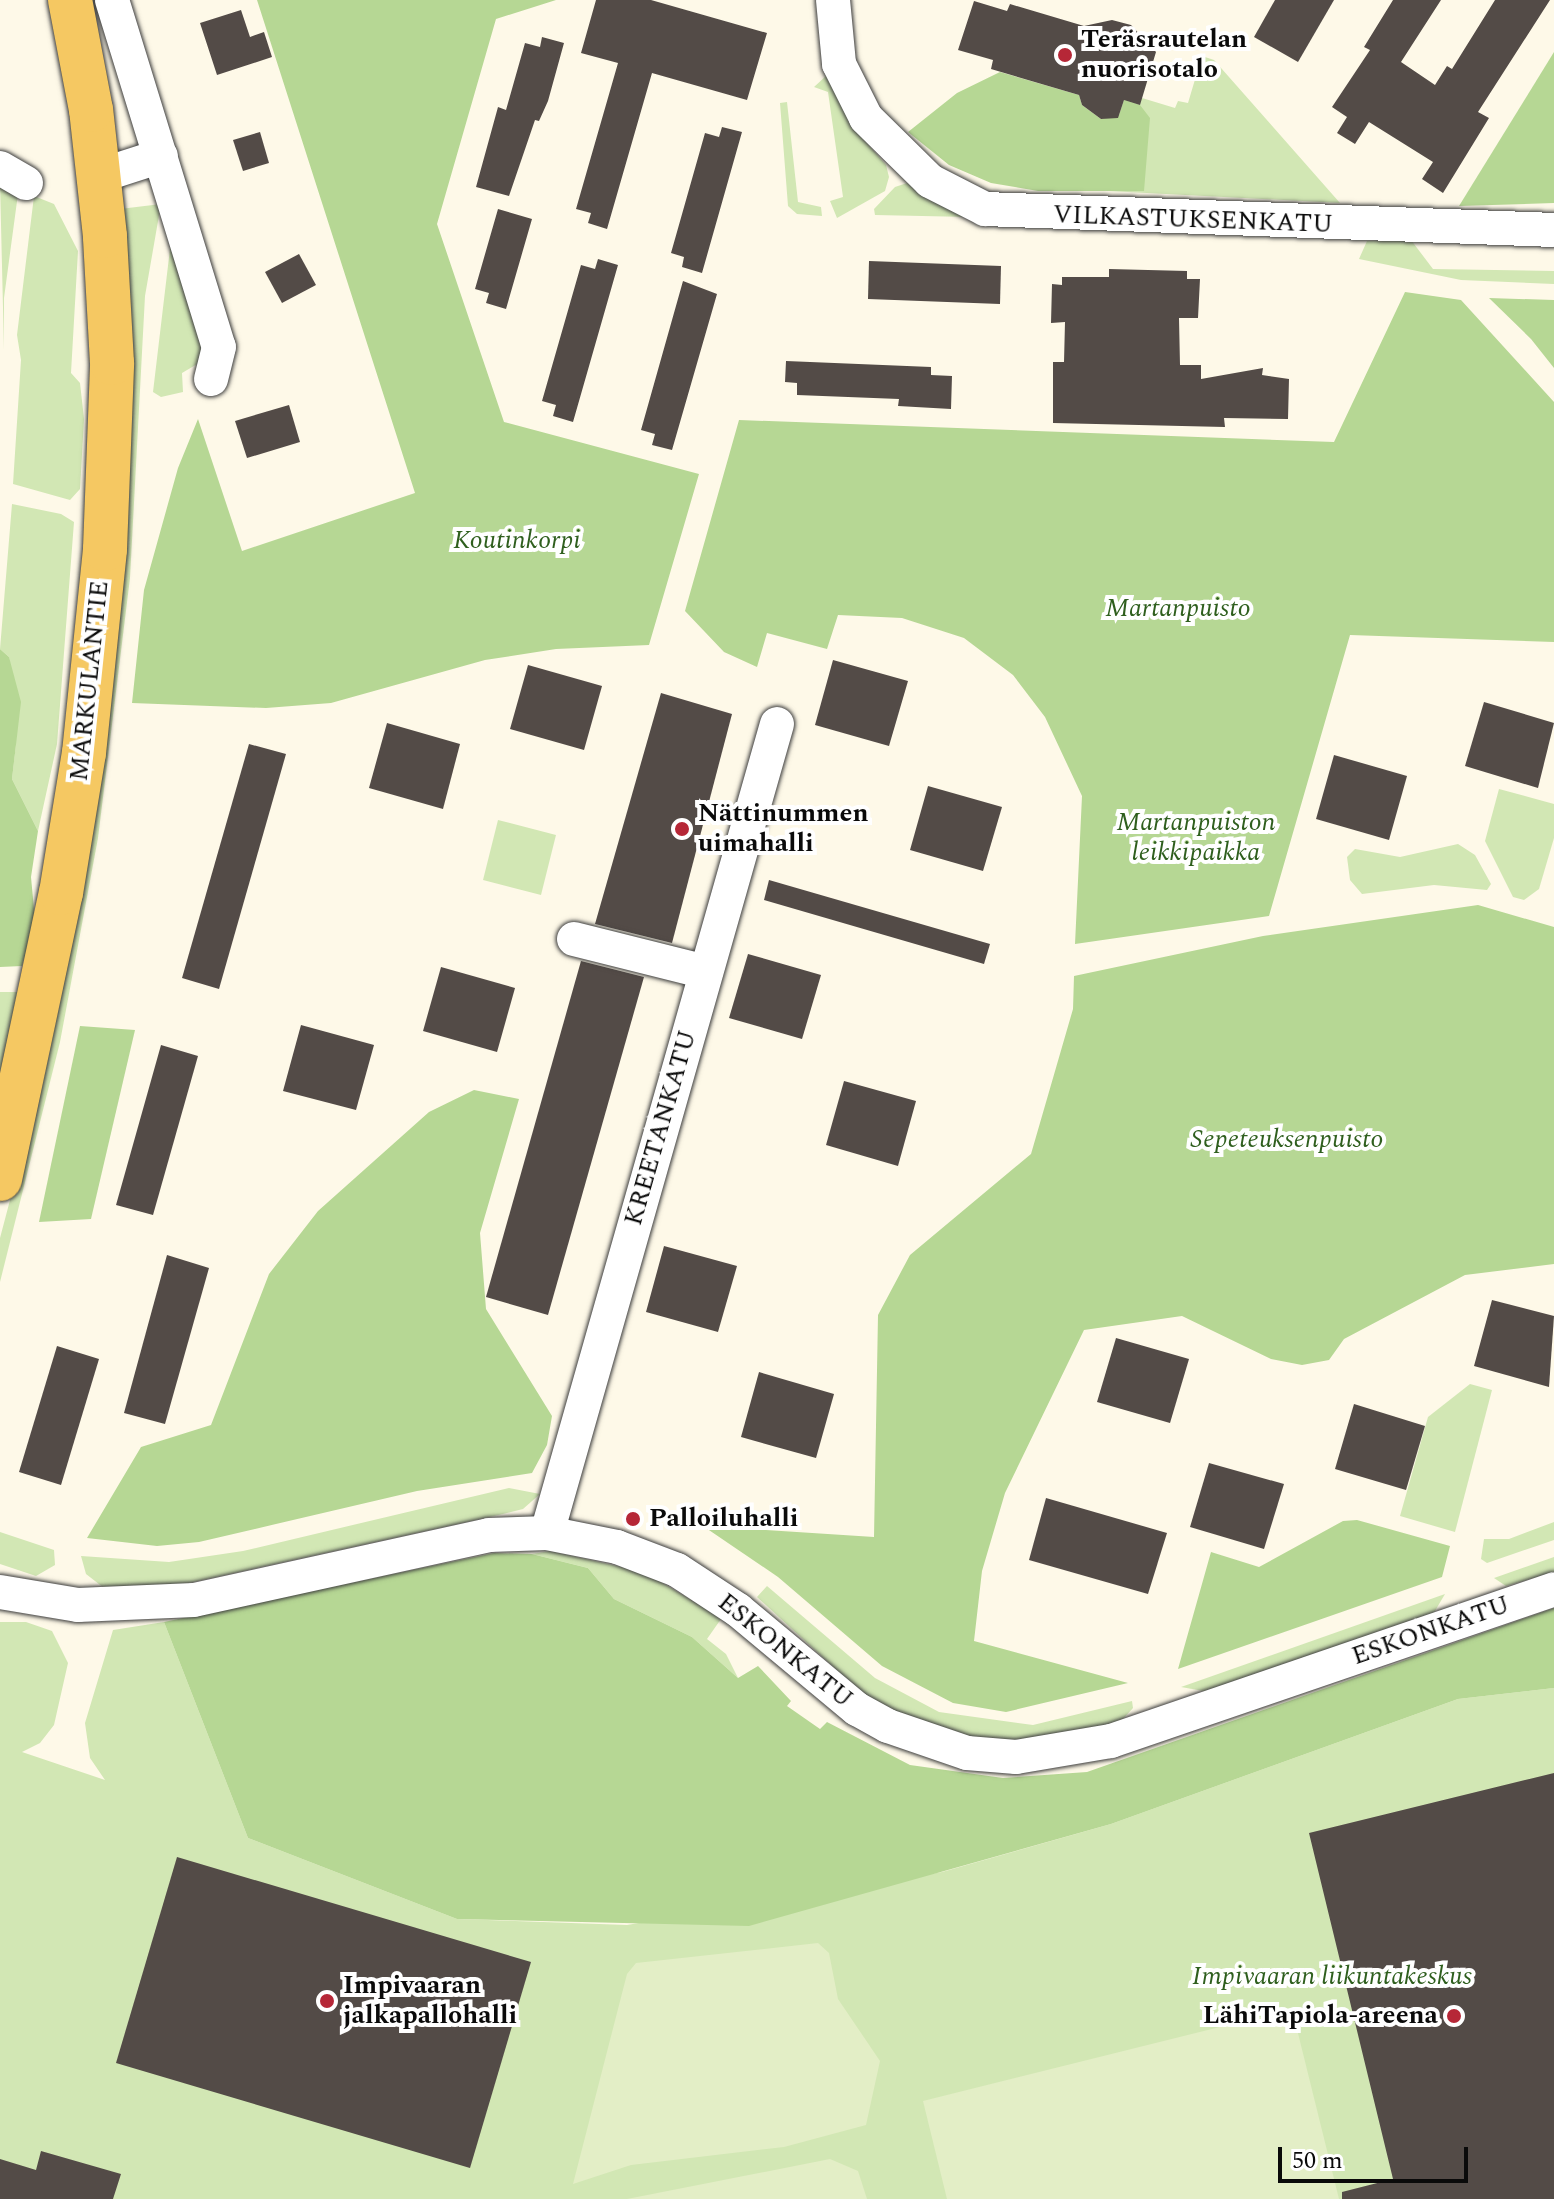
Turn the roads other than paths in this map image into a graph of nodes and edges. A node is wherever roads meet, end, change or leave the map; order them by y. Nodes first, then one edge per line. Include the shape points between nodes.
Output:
1 (70, 0) edge
2 (112, 0) edge
3 (833, 0) edge
4 (161, 156) junction
5 (99, 176) junction
6 (1554, 230) edge
7 (211, 379) dead end
8 (777, 724) dead end
9 (574, 939) dead end
10 (706, 972) junction
11 (0, 1179) edge
12 (547, 1533) junction
13 (1554, 1589) edge
14 (0, 1592) edge

1 - 5 main road, MARKULANTIE
2 - 4 street
3 - 6 street, VILKASTUKSENKATU via 839,64 866,118 930,181 985,209
4 - 5 street
4 - 7 street via 219,347
5 - 11 main road, MARKULANTIE via 112,363 105,549 84,753 61,893
8 - 10 street, KREETANKATU
9 - 10 street
10 - 12 street, KREETANKATU
12 - 13 street, ESKONKATU via 617,1547 677,1570 738,1610 857,1709 926,1742 991,1756 1048,1755 1111,1741
12 - 14 street, ESKONKATU via 489,1535 194,1600 107,1607

